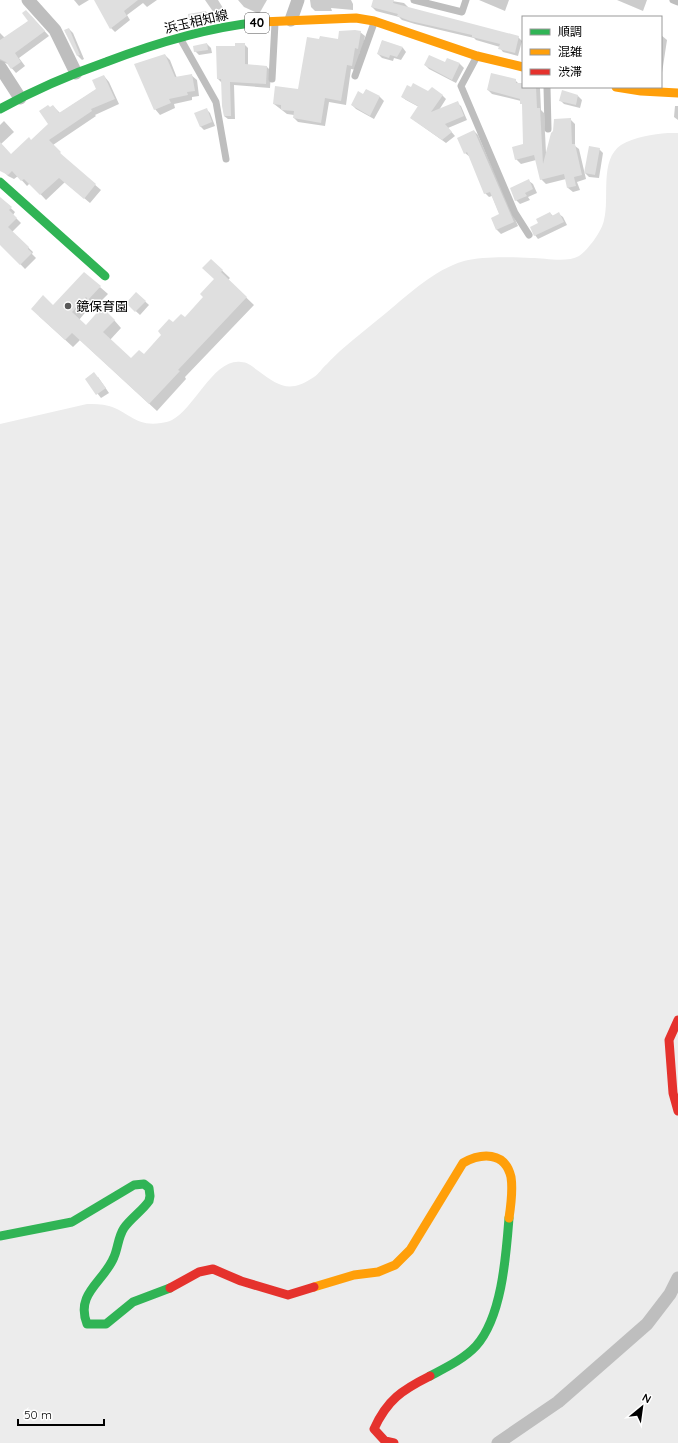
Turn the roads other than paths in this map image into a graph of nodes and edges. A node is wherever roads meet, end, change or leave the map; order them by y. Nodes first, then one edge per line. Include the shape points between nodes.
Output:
1 (28, 0) edge
2 (298, 0) edge
3 (414, 0) edge
4 (466, 0) edge
5 (673, 0) edge
6 (678, 2) edge
7 (291, 20) junction
8 (275, 21) junction
9 (374, 21) junction
10 (179, 37) junction
11 (476, 56) junction
12 (0, 67) edge
13 (522, 67) edge
14 (76, 73) junction
15 (355, 76) dead end
16 (272, 79) dead end
17 (548, 88) edge
18 (622, 88) edge
19 (678, 93) edge
20 (20, 98) junction
21 (0, 109) edge
22 (548, 129) dead end
23 (226, 159) dead end
24 (0, 182) edge
25 (529, 235) dead end
26 (104, 276) dead end
27 (678, 1020) edge
28 (678, 1111) edge
29 (0, 1236) edge
30 (678, 1278) edge
31 (394, 1443) edge
32 (498, 1443) edge

1 - 14 street via 55,30
2 - 7 street
3 - 4 lane via 462,12
5 - 6 lane
7 - 8 street, 浜玉相知線 / 40
7 - 9 street, 浜玉相知線 / 40 via 356,18
8 - 10 street, 浜玉相知線 / 40 via 241,24
8 - 16 lane
9 - 11 street, 浜玉相知線 / 40
9 - 15 lane
10 - 14 street, 浜玉相知線 / 40
10 - 23 lane via 216,102
11 - 13 street, 浜玉相知線 / 40
11 - 25 lane via 461,86 515,213
12 - 20 street
14 - 20 street, 浜玉相知線 / 40
17 - 22 lane
18 - 19 street
20 - 21 street, 浜玉相知線 / 40
24 - 26 street
27 - 28 street via 669,1040 673,1093
29 - 31 street via 72,1222 134,1185 144,1184 149,1188 150,1197 123,1228 114,1258 83,1305 83,1317 87,1324 106,1324 133,1302 165,1291 199,1272 213,1269 241,1281 288,1294 354,1275 378,1272 395,1265 410,1250 463,1163 483,1154 497,1159 507,1167 511,1177 511,1206 503,1275 485,1333 476,1346 458,1361 409,1387 390,1402 378,1418 374,1429 385,1441
30 - 32 street via 670,1294 647,1324 558,1402

